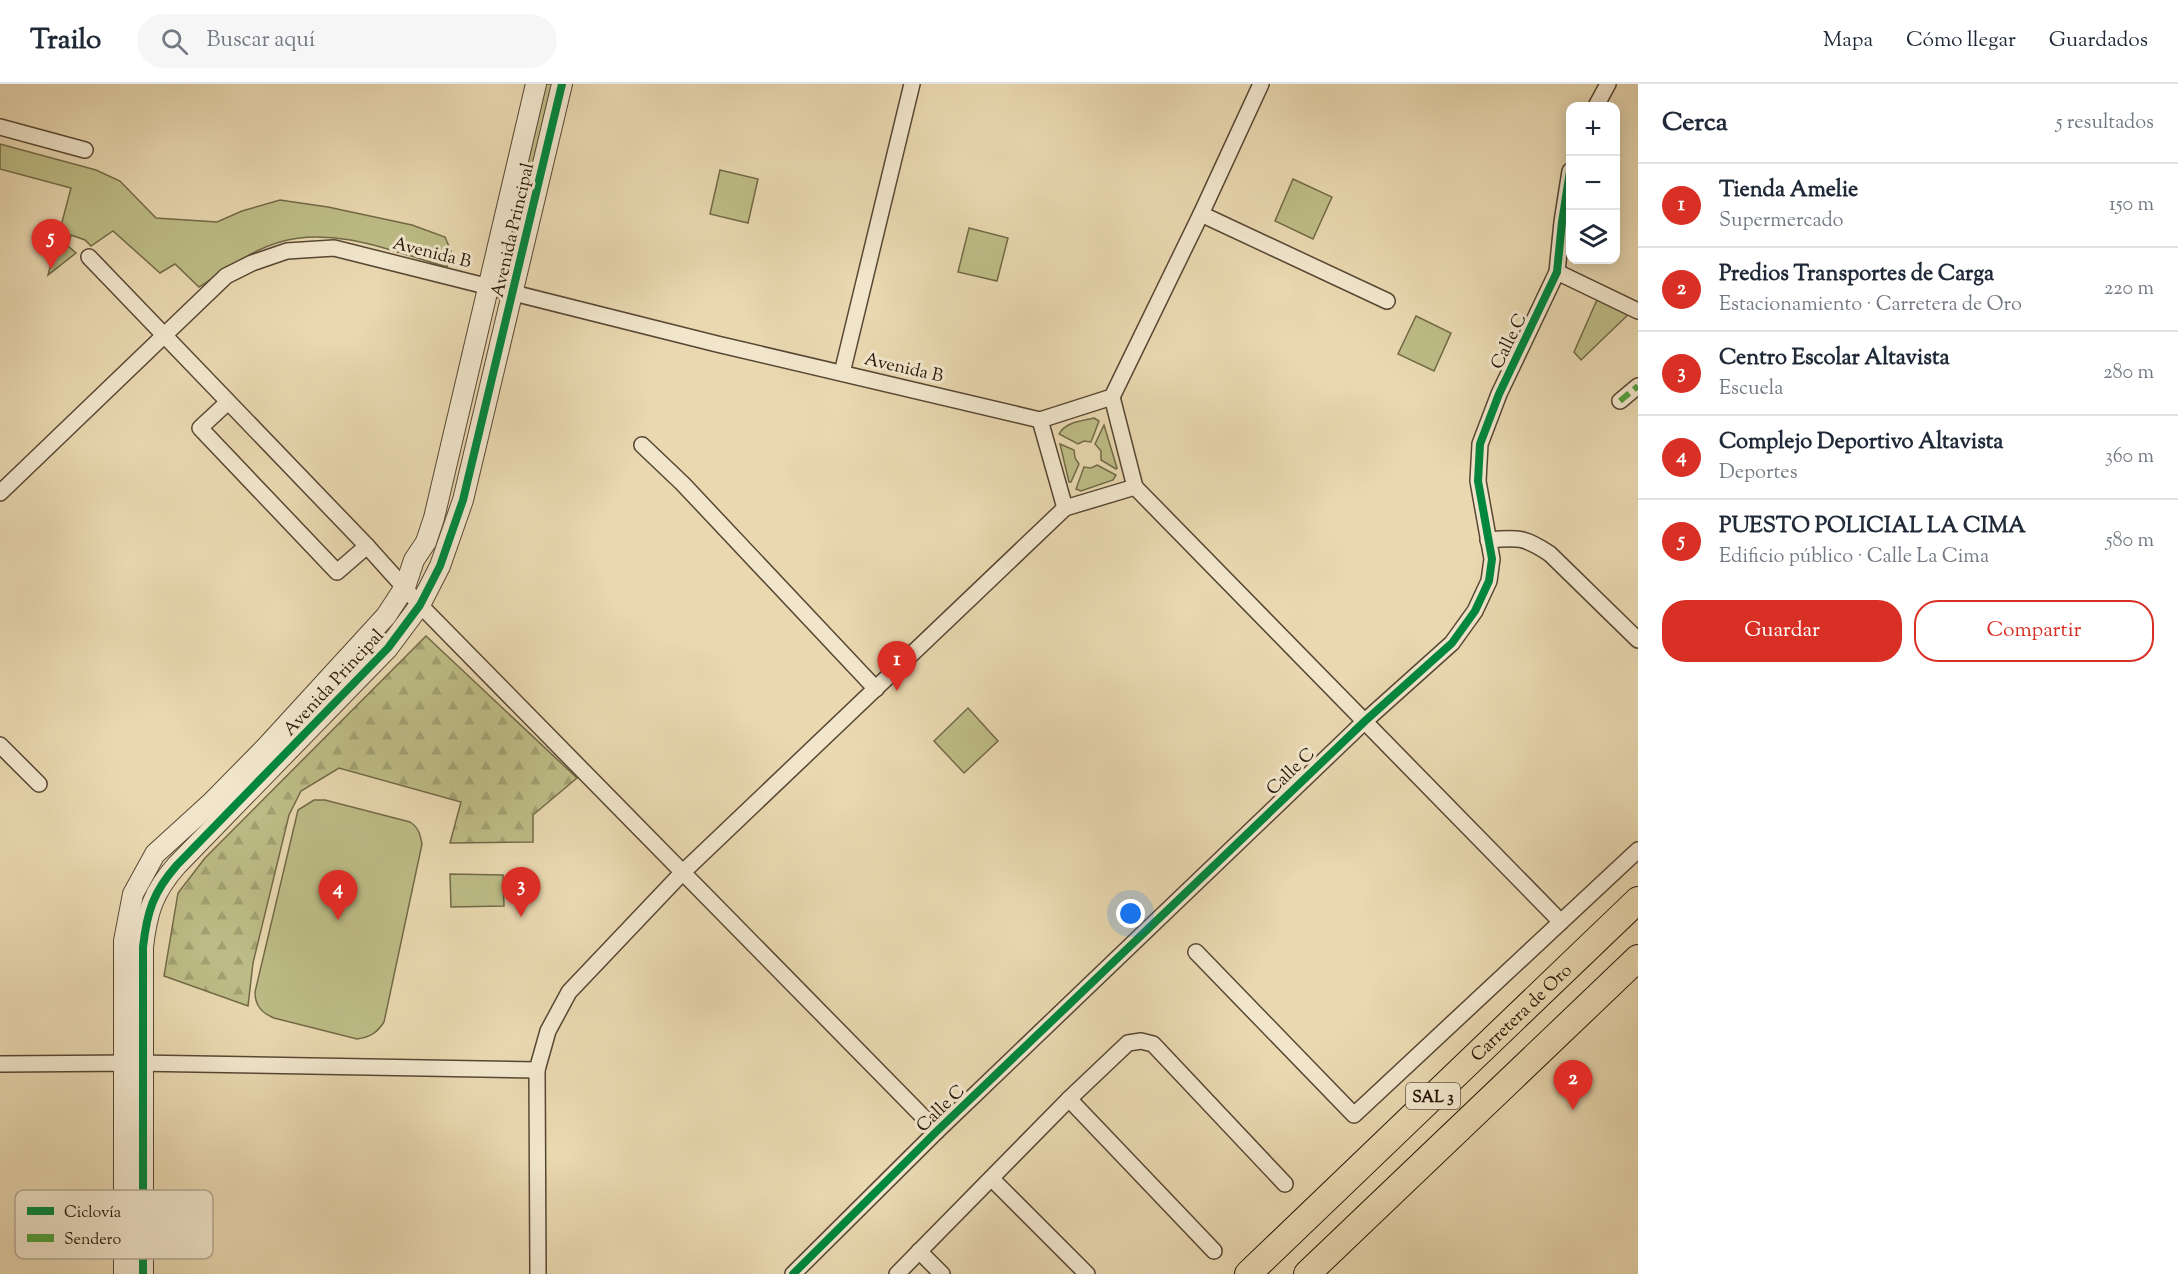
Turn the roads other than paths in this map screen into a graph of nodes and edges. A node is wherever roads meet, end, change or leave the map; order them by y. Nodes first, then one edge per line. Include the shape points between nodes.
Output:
1 (536, 84) edge
2 (562, 84) edge
3 (912, 84) edge
4 (1261, 84) edge
5 (1608, 84) edge
6 (1598, 102) edge
7 (0, 127) edge
8 (85, 150) dead end
9 (1566, 196) edge
10 (1201, 213) junction
11 (89, 257) dead end
12 (1557, 272) junction
13 (488, 286) junction
14 (513, 293) junction
15 (1387, 301) dead end
16 (1638, 311) edge
17 (164, 335) junction
18 (842, 372) junction
19 (1638, 386) edge
20 (1112, 397) junction
21 (1620, 401) dead end
22 (228, 402) junction
23 (1040, 420) junction
24 (642, 445) dead end
25 (1135, 487) junction
26 (0, 493) edge
27 (1065, 508) junction
28 (1488, 540) junction
29 (367, 546) junction
30 (405, 588) junction
31 (420, 605) junction
32 (1638, 640) edge
33 (876, 689) junction
34 (1365, 721) junction
35 (0, 745) edge
36 (39, 784) dead end
37 (1638, 850) edge
38 (682, 873) junction
39 (1638, 900) edge
40 (1629, 918) edge
41 (1561, 922) junction
42 (1196, 952) dead end
43 (1638, 958) edge
44 (124, 1063) junction
45 (0, 1064) edge
46 (144, 1064) junction
47 (537, 1070) junction
48 (1069, 1099) junction
49 (937, 1131) junction
50 (992, 1179) junction
51 (1285, 1184) dead end
52 (124, 1190) edge
53 (143, 1190) edge
54 (919, 1251) junction
55 (1214, 1251) dead end
56 (143, 1259) edge
57 (143, 1274) edge
58 (538, 1274) edge
59 (793, 1274) edge
60 (897, 1274) edge
61 (942, 1274) edge
62 (1087, 1274) edge
63 (1248, 1274) edge
64 (1307, 1274) edge

1 - 13 street, Avenida Principal
2 - 14 street, Avenida Principal
3 - 18 street
4 - 10 street
5 - 6 street
7 - 8 street
9 - 12 street, Calle C
10 - 15 street
10 - 20 street
11 - 17 street
12 - 16 street
12 - 28 street, Calle C via 1499,394 1480,444 1478,481
13 - 14 street, Avenida B
13 - 17 street, Avenida B via 334,248 287,251 226,276
13 - 30 street, Avenida Principal via 434,518
14 - 18 street, Avenida B
14 - 31 street, Avenida Principal via 463,500 440,566
17 - 22 street
17 - 26 street, Avenida B
18 - 23 street, Avenida B
19 - 21 street
20 - 23 street
20 - 25 street
22 - 29 street
22 - 29 street via 200,428 337,572
23 - 27 street
24 - 33 street
25 - 27 street
25 - 34 street
27 - 33 street
28 - 32 street via 1518,537 1535,543
28 - 34 street, Calle C via 1492,559 1489,580 1475,611 1452,643
29 - 30 street
30 - 31 street
30 - 44 street, Avenida Principal via 386,616 283,729 155,854 143,873 133,894 124,940
31 - 38 street
31 - 46 street, Avenida Principal via 388,648 163,881 147,917 143,947
33 - 38 street
34 - 41 street
34 - 49 street, Calle C
35 - 36 street
37 - 41 street
38 - 47 street via 569,992 548,1031
38 - 49 street
39 - 40 highway, Carretera de Oro / SAL 3
40 - 63 highway, Carretera de Oro / SAL 3
41 - 42 street via 1354,1115
43 - 64 highway, SAL 3
44 - 45 street
44 - 46 street
44 - 52 street, Avenida Principal
46 - 47 street
46 - 53 street, Avenida Principal
47 - 58 street
48 - 50 street
48 - 51 street via 1128,1043 1153,1044
48 - 55 street
49 - 59 street, Calle C
50 - 54 street
50 - 62 street
54 - 60 street
54 - 61 street
56 - 57 street, Avenida Principal

